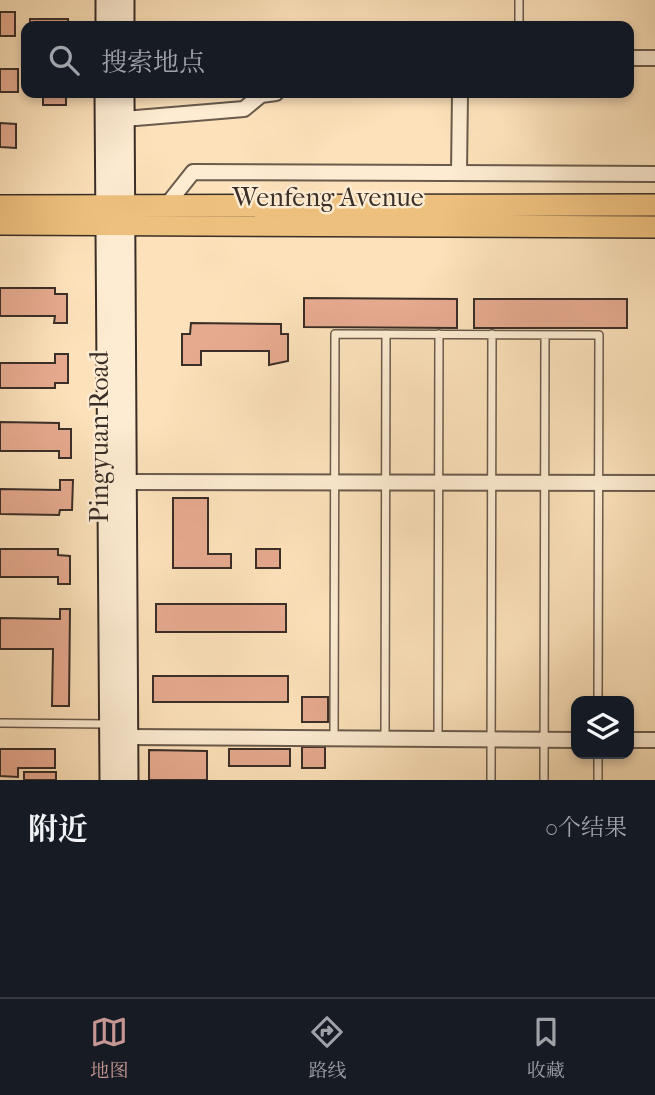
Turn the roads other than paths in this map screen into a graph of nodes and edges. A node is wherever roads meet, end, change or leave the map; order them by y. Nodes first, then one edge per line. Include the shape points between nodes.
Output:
1 (106, 0) edge
2 (124, 0) edge
3 (519, 0) edge
4 (106, 21) edge
5 (124, 21) edge
6 (519, 21) edge
7 (634, 58) edge
8 (655, 58) edge
9 (105, 98) edge
10 (124, 98) edge
11 (257, 98) edge
12 (460, 98) edge
13 (124, 119) junction
14 (460, 173) junction
15 (655, 174) edge
16 (655, 205) edge
17 (0, 206) edge
18 (166, 206) junction
19 (115, 216) junction
20 (0, 225) edge
21 (655, 227) edge
22 (386, 334) junction
23 (439, 334) junction
24 (492, 334) junction
25 (545, 335) junction
26 (126, 482) junction
27 (385, 482) junction
28 (439, 482) junction
29 (491, 482) junction
30 (544, 483) junction
31 (599, 483) junction
32 (655, 483) edge
33 (598, 696) edge
34 (0, 723) edge
35 (110, 724) junction
36 (128, 737) junction
37 (334, 738) junction
38 (385, 738) junction
39 (438, 739) junction
40 (491, 739) junction
41 (544, 740) junction
42 (571, 740) edge
43 (634, 740) edge
44 (655, 740) edge
45 (598, 759) edge
46 (110, 780) edge
47 (128, 780) edge
48 (491, 780) edge
49 (544, 780) edge
50 (598, 780) edge

1 - 4 main road
2 - 5 main road
3 - 6 lane
7 - 8 street
9 - 19 main road, Pingyuan Road
10 - 13 main road, Pingyuan Road
11 - 13 street via 244,109
12 - 14 street
13 - 19 main road, Pingyuan Road
14 - 15 street
14 - 18 street via 193,172
16 - 18 main road, Wenfeng Avenue
17 - 19 main road, Wenfeng Avenue
18 - 19 main road, Wenfeng Avenue
19 - 20 main road, Wenfeng Avenue
19 - 21 main road, Wenfeng Avenue
19 - 26 main road, Pingyuan Road
19 - 35 main road, Pingyuan Road
22 - 23 lane
22 - 27 lane
22 - 37 lane via 335,334
23 - 24 lane
23 - 28 lane
24 - 25 lane
24 - 29 lane
25 - 30 lane
25 - 31 lane via 599,335
26 - 27 street
26 - 36 main road, Pingyuan Road
27 - 28 street
27 - 38 lane
28 - 29 street
28 - 39 lane
29 - 30 street
29 - 40 lane
30 - 31 street
30 - 41 lane
31 - 32 street
31 - 33 lane
34 - 35 lane
35 - 46 main road, Pingyuan Road
36 - 37 street
36 - 47 main road, Pingyuan Road
37 - 38 street
38 - 39 street
39 - 40 street
40 - 41 street
40 - 48 lane
41 - 42 street
41 - 49 lane
43 - 44 street
45 - 50 lane

